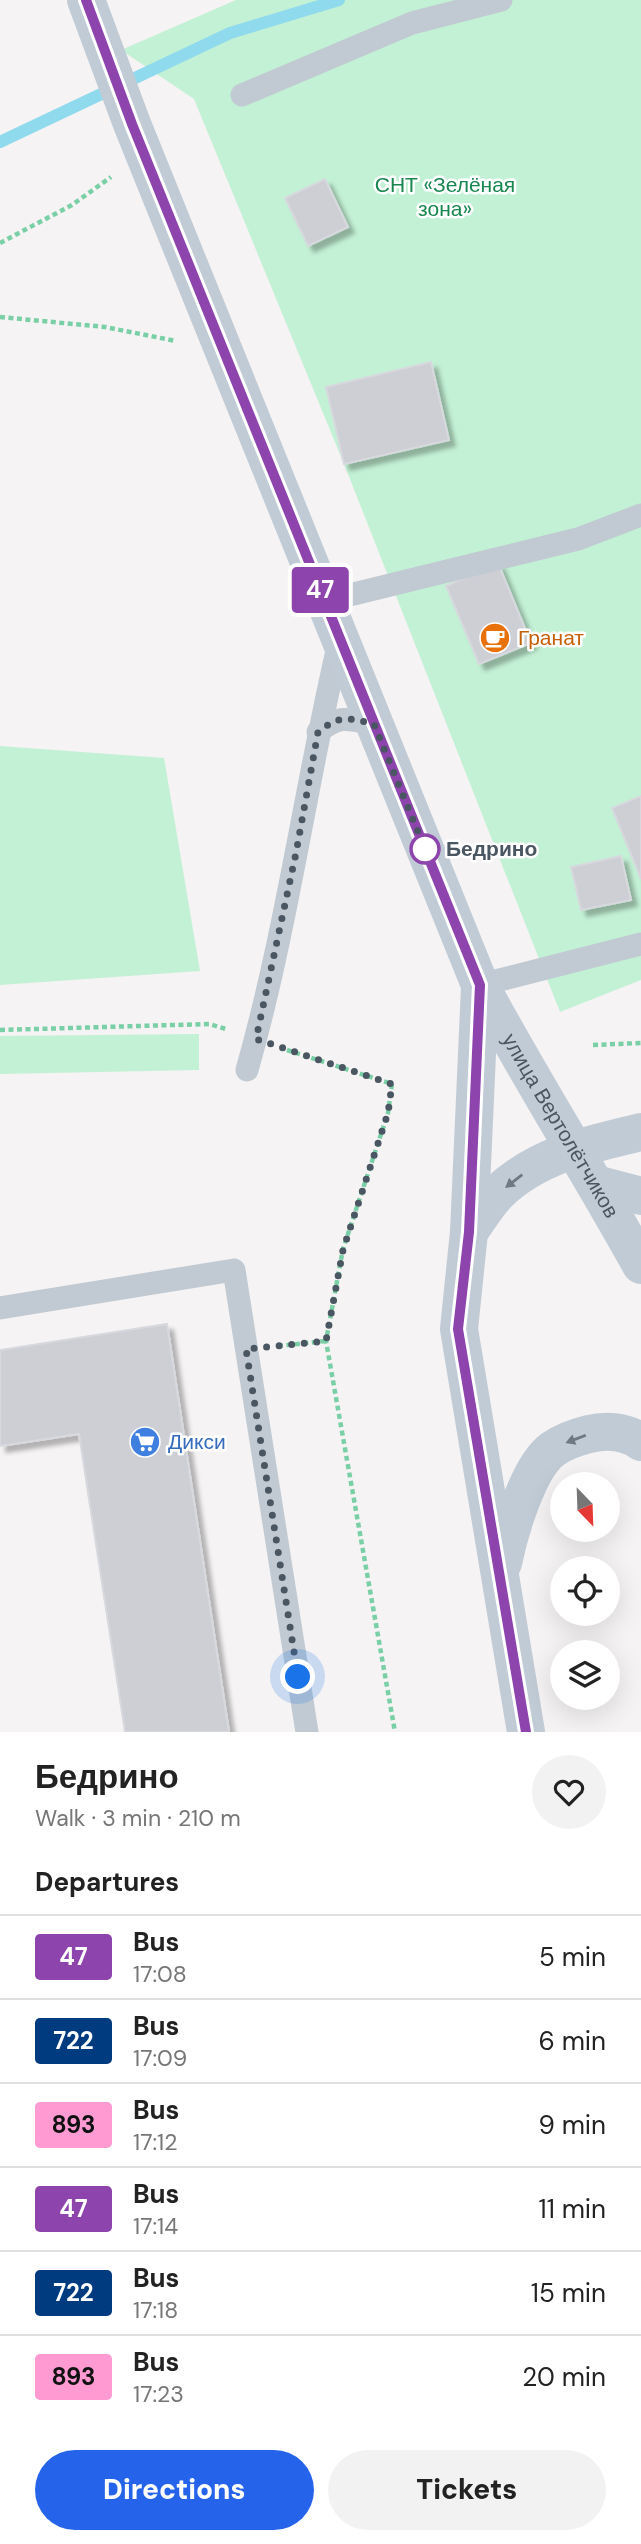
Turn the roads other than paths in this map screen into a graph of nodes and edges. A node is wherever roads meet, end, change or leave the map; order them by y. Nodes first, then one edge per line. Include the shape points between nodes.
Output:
1 (501, 0) edge
2 (89, 8) edge
3 (242, 94) dead end
4 (641, 515) edge
5 (325, 601) junction
6 (340, 638) junction
7 (374, 724) junction
8 (318, 732) junction
9 (641, 944) edge
10 (480, 985) junction
11 (247, 1070) dead end
12 (641, 1132) edge
13 (573, 1148) junction
14 (596, 1184) junction
15 (641, 1195) edge
16 (469, 1232) junction
17 (641, 1265) edge
18 (0, 1308) edge
19 (641, 1442) edge
20 (501, 1575) junction
21 (307, 1732) edge
22 (526, 1732) edge

1 - 3 lane via 412,23
2 - 5 main road
4 - 5 lane via 578,539
5 - 6 main road
6 - 7 main road
6 - 8 lane
7 - 8 lane via 332,720
7 - 10 main road
8 - 11 lane
9 - 10 lane
10 - 13 main road, улица Вертолётчиков
10 - 16 main road, улица Вертолётчиков
12 - 13 main road
13 - 14 main road, улица Вертолётчиков
13 -> 16 main road via 528,1170 498,1194
14 - 15 main road
14 - 17 main road, улица Вертолётчиков
16 - 20 main road, улица Вертолётчиков via 458,1329
18 - 21 lane via 234,1270
19 -> 20 main road via 606,1430 552,1449 534,1473 519,1508
20 - 22 main road, улица Вертолётчиков

